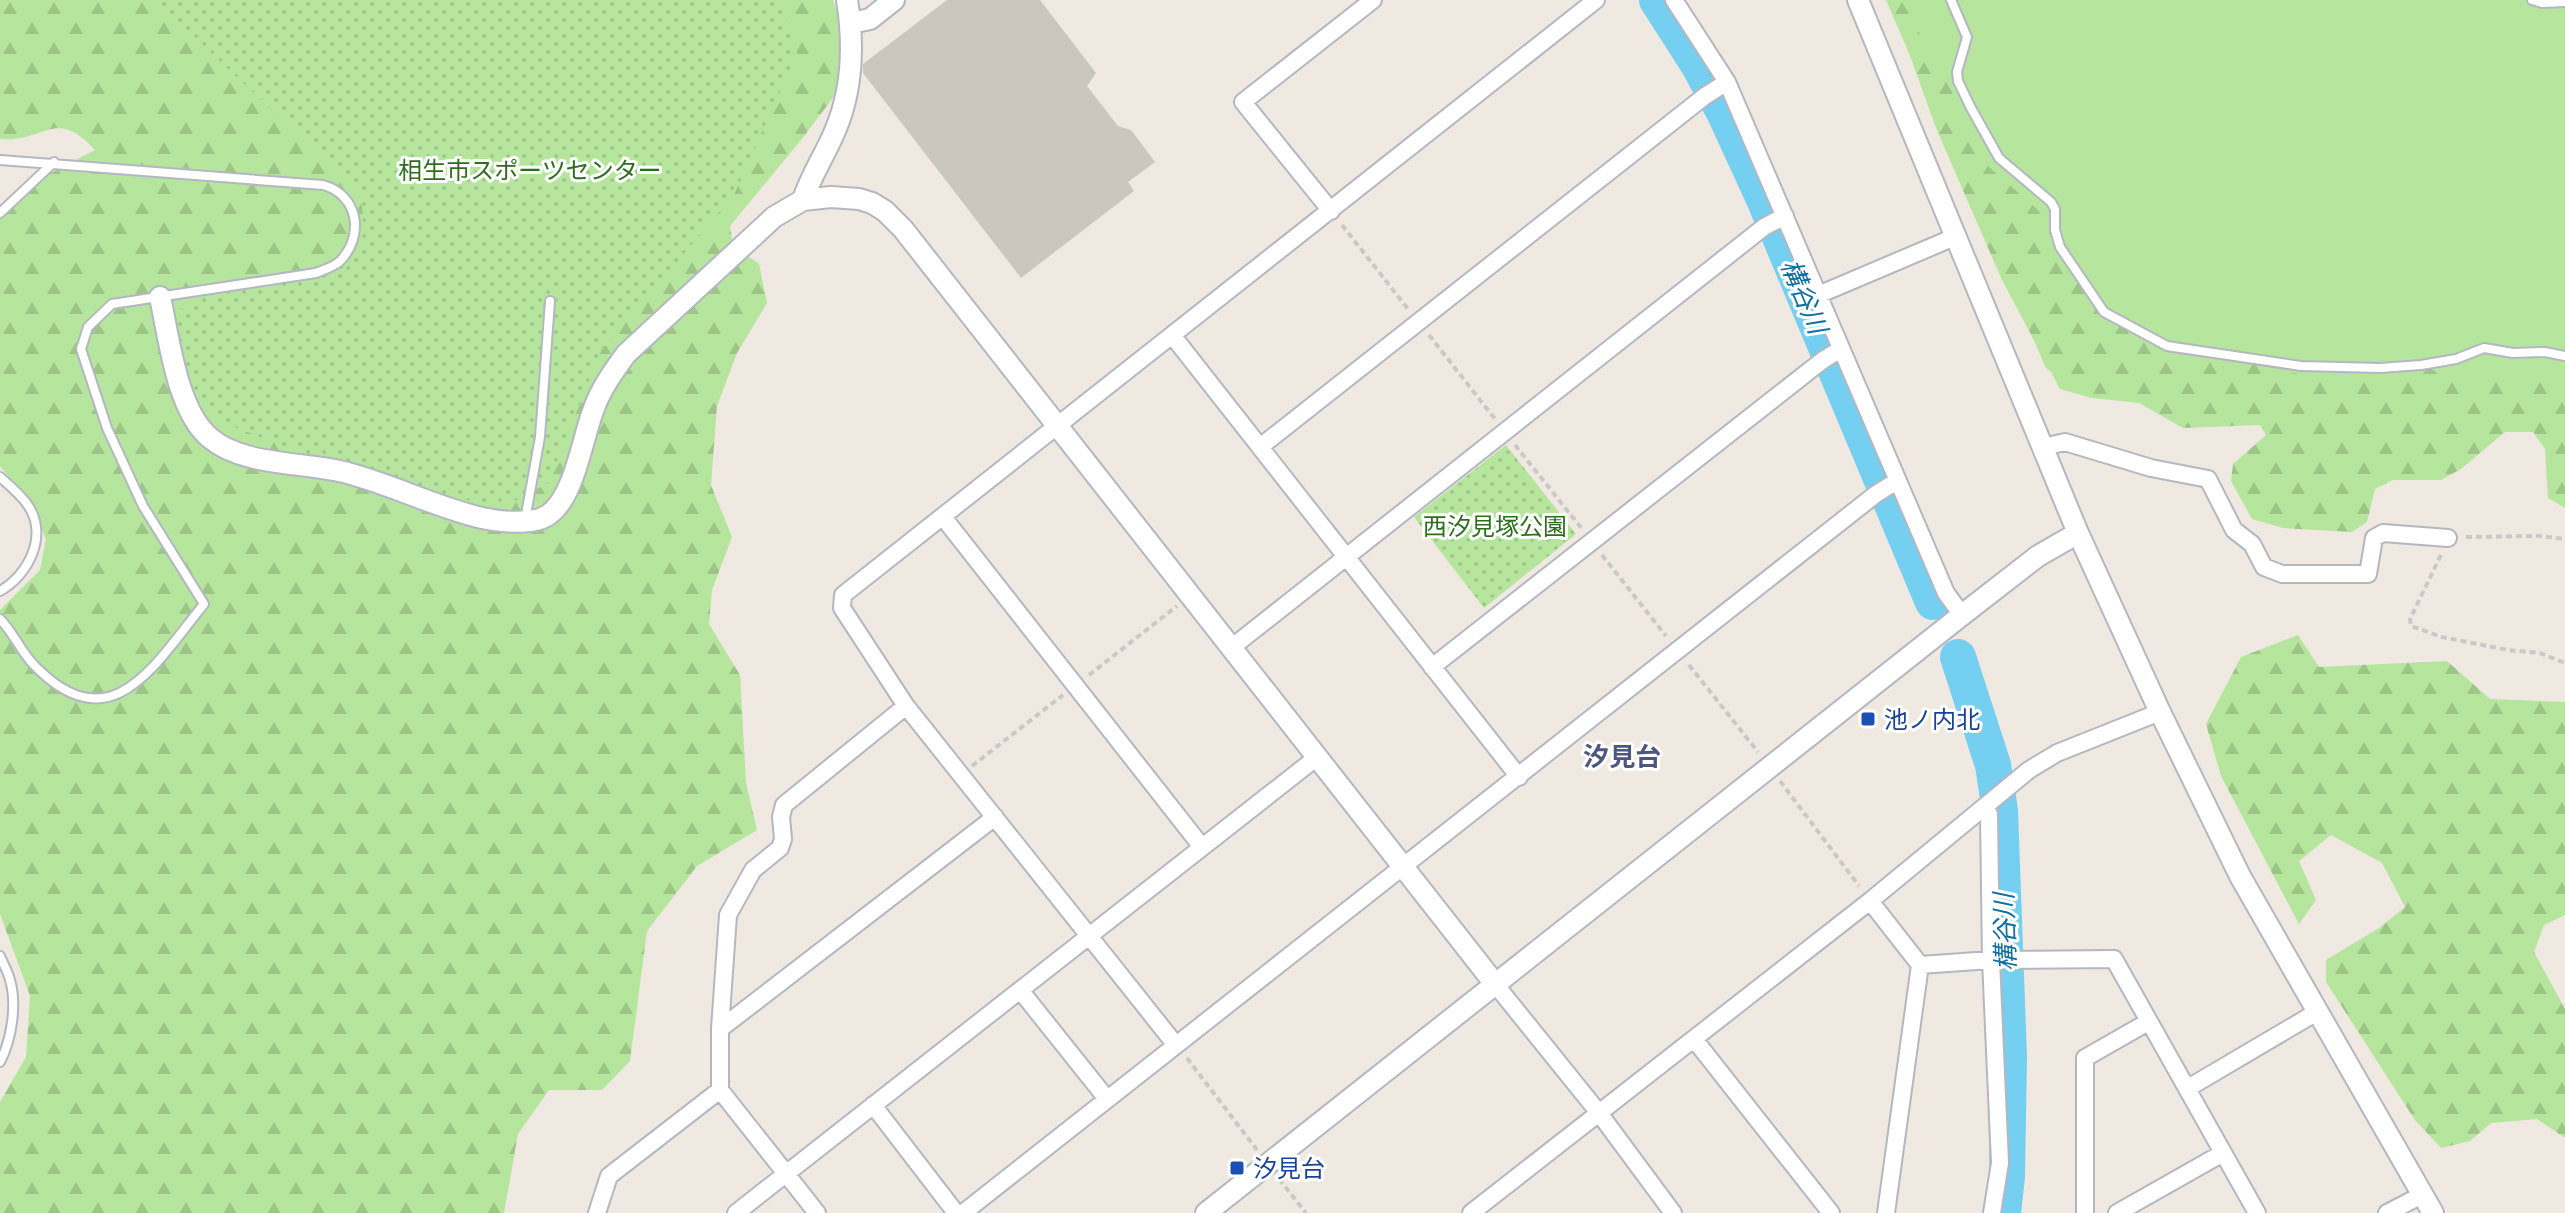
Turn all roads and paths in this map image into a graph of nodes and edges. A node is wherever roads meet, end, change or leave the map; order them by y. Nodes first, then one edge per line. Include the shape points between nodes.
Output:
1 (847, 0) edge
2 (894, 0) edge
3 (1596, 0) edge
4 (1674, 0) edge
5 (1858, 0) edge
6 (1951, 0) edge
7 (2532, 0) edge
8 (1371, 1) edge
9 (2565, 2) edge
10 (851, 23) junction
11 (1717, 88) junction
12 (0, 160) edge
13 (54, 162) junction
14 (803, 200) junction
15 (1331, 211) junction
16 (0, 213) edge
17 (1783, 218) junction
18 (1957, 236) junction
19 (1818, 295) junction
20 (160, 297) junction
21 (550, 301) dead end
22 (1172, 335) junction
23 (1834, 353) junction
24 (2565, 356) edge
25 (1056, 426) junction
26 (1260, 447) junction
27 (2043, 447) junction
28 (0, 477) edge
29 (1895, 483) junction
30 (943, 517) junction
31 (525, 520) junction
32 (2078, 533) junction
33 (2448, 538) junction
34 (2565, 539) edge
35 (1346, 557) junction
36 (0, 591) edge
37 (1962, 615) junction
38 (0, 619) edge
39 (1231, 648) junction
40 (2565, 663) edge
41 (1432, 667) junction
42 (906, 706) junction
43 (2160, 712) junction
44 (1316, 758) junction
45 (1519, 777) junction
46 (1989, 803) junction
47 (995, 817) junction
48 (1202, 847) junction
49 (1404, 868) junction
50 (1870, 901) junction
51 (1089, 936) junction
52 (0, 956) edge
53 (2000, 960) junction
54 (1920, 965) junction
55 (1495, 984) junction
56 (1020, 990) junction
57 (2317, 1012) junction
58 (2148, 1022) junction
59 (720, 1029) junction
60 (1694, 1039) junction
61 (1175, 1044) junction
62 (0, 1062) edge
63 (2188, 1088) junction
64 (720, 1090) junction
65 (1107, 1099) junction
66 (873, 1105) junction
67 (1599, 1113) junction
68 (2223, 1153) junction
69 (1269, 1165) junction
70 (786, 1173) junction
71 (2427, 1204) edge
72 (597, 1213) edge
73 (736, 1213) edge
74 (817, 1213) edge
75 (956, 1213) edge
76 (963, 1213) edge
77 (1206, 1213) edge
78 (1306, 1213) edge
79 (1471, 1213) edge
80 (1673, 1213) edge
81 (1831, 1213) edge
82 (1886, 1213) edge
83 (1992, 1213) edge
84 (2085, 1213) edge
85 (2117, 1213) edge
86 (2257, 1213) edge
87 (2387, 1213) edge

1 - 10 street
2 - 10 street via 870,19
3 - 15 street
4 - 11 street
5 - 18 street
6 - 24 lane via 1967,37 1957,72 1971,108 1999,158 2051,202 2060,247 2104,312 2167,346 2301,366 2421,365 2484,348
7 - 9 lane
8 - 15 street via 1243,102
10 - 14 street via 846,98
11 - 17 street
11 - 26 street
12 - 13 lane
13 - 16 lane
13 - 20 lane via 323,185 336,188 348,201 355,232 337,264 316,273
14 - 25 street via 859,199 885,211
14 - 31 street via 774,217 626,354 593,410 560,506 545,518
15 - 22 street
17 - 19 street
17 - 35 street via 1764,227
18 - 19 street
18 - 27 street
19 - 23 street
20 - 31 street via 178,378 209,438 246,455 344,472 484,518
20 - 38 lane via 112,304 88,327 81,349 107,428 143,506 204,604 138,683 105,698 80,698 60,688 32,662
21 - 31 lane via 540,437
22 - 25 street
22 - 26 street
23 - 29 street
23 - 41 street
25 - 30 street
25 - 39 street
26 - 35 street
27 - 32 street
27 - 33 street via 2065,442 2208,479 2234,530 2252,544 2264,567 2282,574 2368,574 2374,538 2383,533
28 - 36 lane via 28,505 36,533 34,552 23,572
29 - 37 street via 1946,593
29 - 45 street via 1676,649
30 - 42 street via 843,595 842,608
30 - 48 street
32 - 37 street via 2038,556
32 - 43 street
33 - 34 path
33 - 40 path via 2411,626
35 - 39 street
35 - 41 street
37 - 55 street
39 - 44 street
41 - 45 street
42 - 47 street
42 - 59 street via 784,805 780,848 753,870 728,915
43 - 46 street via 2057,753
43 - 57 street via 2240,876
44 - 48 street
44 - 49 street
45 - 49 street
46 - 50 street
46 - 53 street
47 - 51 street
47 - 59 street
48 - 51 street
49 - 55 street
49 - 61 street
50 - 54 street
50 - 60 street
51 - 56 street
51 - 61 street
52 - 62 lane via 11,981 12,1027
53 - 54 street
53 - 58 street via 2114,959
53 - 83 street via 2000,1163
54 - 82 street
55 - 67 street
55 - 69 street
56 - 65 street
56 - 66 street
57 - 63 street
57 - 71 street
58 - 63 street
58 - 84 street via 2085,1058
59 - 64 street
60 - 67 street
60 - 81 street
61 - 65 street
61 - 69 path
63 - 68 street
64 - 70 street
64 - 72 street via 609,1176
65 - 76 street
66 - 70 street
66 - 75 street
67 - 79 street
67 - 80 street
68 - 85 street
68 - 86 street
69 - 77 street
69 - 78 path
70 - 73 street
70 - 74 street
71 - 87 street

